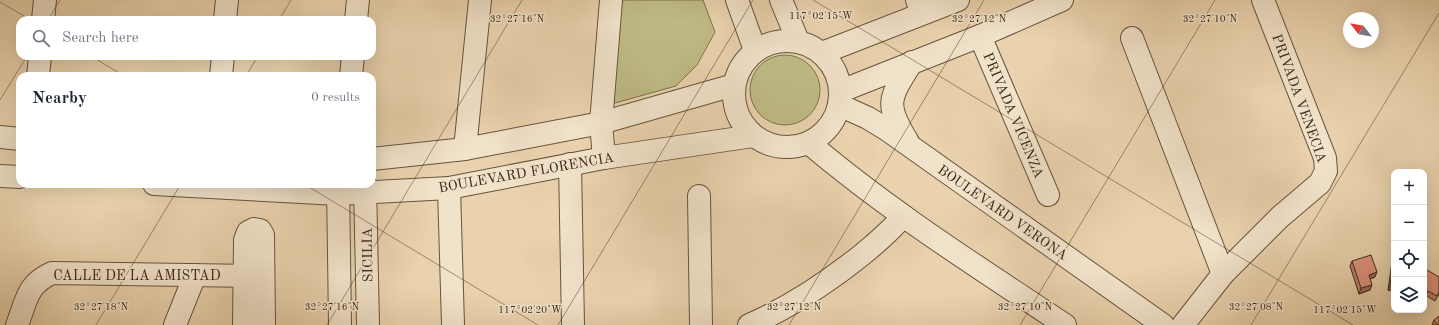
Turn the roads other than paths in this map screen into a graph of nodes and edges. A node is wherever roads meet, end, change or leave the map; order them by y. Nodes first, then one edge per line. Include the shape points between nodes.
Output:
1 (45, 0) edge
2 (227, 0) edge
3 (358, 0) edge
4 (480, 0) edge
5 (611, 0) edge
6 (737, 0) edge
7 (781, 0) edge
8 (958, 0) edge
9 (1062, 0) edge
10 (1263, 0) edge
11 (920, 7) edge
12 (43, 16) edge
13 (225, 16) edge
14 (356, 16) edge
15 (980, 36) junction
16 (1132, 38) dead end
17 (798, 41) junction
18 (755, 50) junction
19 (822, 53) junction
20 (40, 60) edge
21 (223, 60) edge
22 (352, 60) edge
23 (912, 62) junction
24 (38, 72) edge
25 (221, 72) edge
26 (351, 72) edge
27 (734, 85) junction
28 (840, 98) junction
29 (601, 123) junction
30 (753, 136) junction
31 (0, 137) edge
32 (16, 139) edge
33 (809, 143) junction
34 (910, 146) junction
35 (465, 149) junction
36 (376, 158) edge
37 (604, 158) junction
38 (570, 164) junction
39 (0, 176) edge
40 (16, 177) edge
41 (301, 188) edge
42 (365, 188) edge
43 (449, 188) junction
44 (338, 189) edge
45 (1048, 195) dead end
46 (699, 196) dead end
47 (903, 216) junction
48 (1223, 274) junction
49 (195, 275) junction
50 (254, 276) junction
51 (1059, 323) edge
52 (16, 325) edge
53 (175, 325) edge
54 (244, 325) edge
55 (264, 325) edge
56 (340, 325) edge
57 (368, 325) edge
58 (453, 325) edge
59 (573, 325) edge
60 (701, 325) edge
61 (749, 325) edge
62 (1163, 325) edge
63 (1183, 325) edge

1 - 12 street
2 - 13 street
3 - 14 street
4 - 35 street
5 - 29 street
6 - 18 street
7 - 17 street
8 - 11 street
9 - 15 street
10 - 48 street, PRIVADA VENECIA via 1325,158 1326,171 1320,183 1280,217
11 - 19 street
15 - 23 street
15 - 45 street, PRIVADA VICENZA
16 - 48 street
17 - 18 street via 775,42
17 - 19 street
18 - 27 street via 741,66
19 - 28 street via 834,70
20 - 24 street
21 - 25 street
22 - 26 street
23 - 28 street
23 - 34 street via 894,91 891,101 896,122
27 - 29 street
27 - 30 street via 734,104 738,116
28 - 33 street via 833,121 822,134
28 - 34 street, BOULEVARD VERONA
29 - 35 street
29 - 37 street
30 - 33 street via 771,145 790,147
30 - 37 street, BOULEVARD FLORENCIA
31 - 32 street
33 - 47 street
34 - 62 street, BOULEVARD VERONA
35 - 36 street
37 - 38 street, BOULEVARD FLORENCIA
38 - 43 street, BOULEVARD FLORENCIA
38 - 59 street
39 - 40 street
41 - 44 street, BOULEVARD FLORENCIA
42 - 43 street, BOULEVARD FLORENCIA
42 - 44 street, BOULEVARD FLORENCIA
42 - 57 street, SICILIA
43 - 58 street
44 - 56 street, SICILIA
46 - 60 street
47 - 51 street
47 - 61 street via 892,229 833,278 774,314
48 - 63 street, PRIVADA VENECIA
49 - 50 street, CALLE DE LA AMISTAD
49 - 52 street, CALLE DE LA AMISTAD via 52,273 32,286
49 - 53 street
50 - 54 street
50 - 55 street

